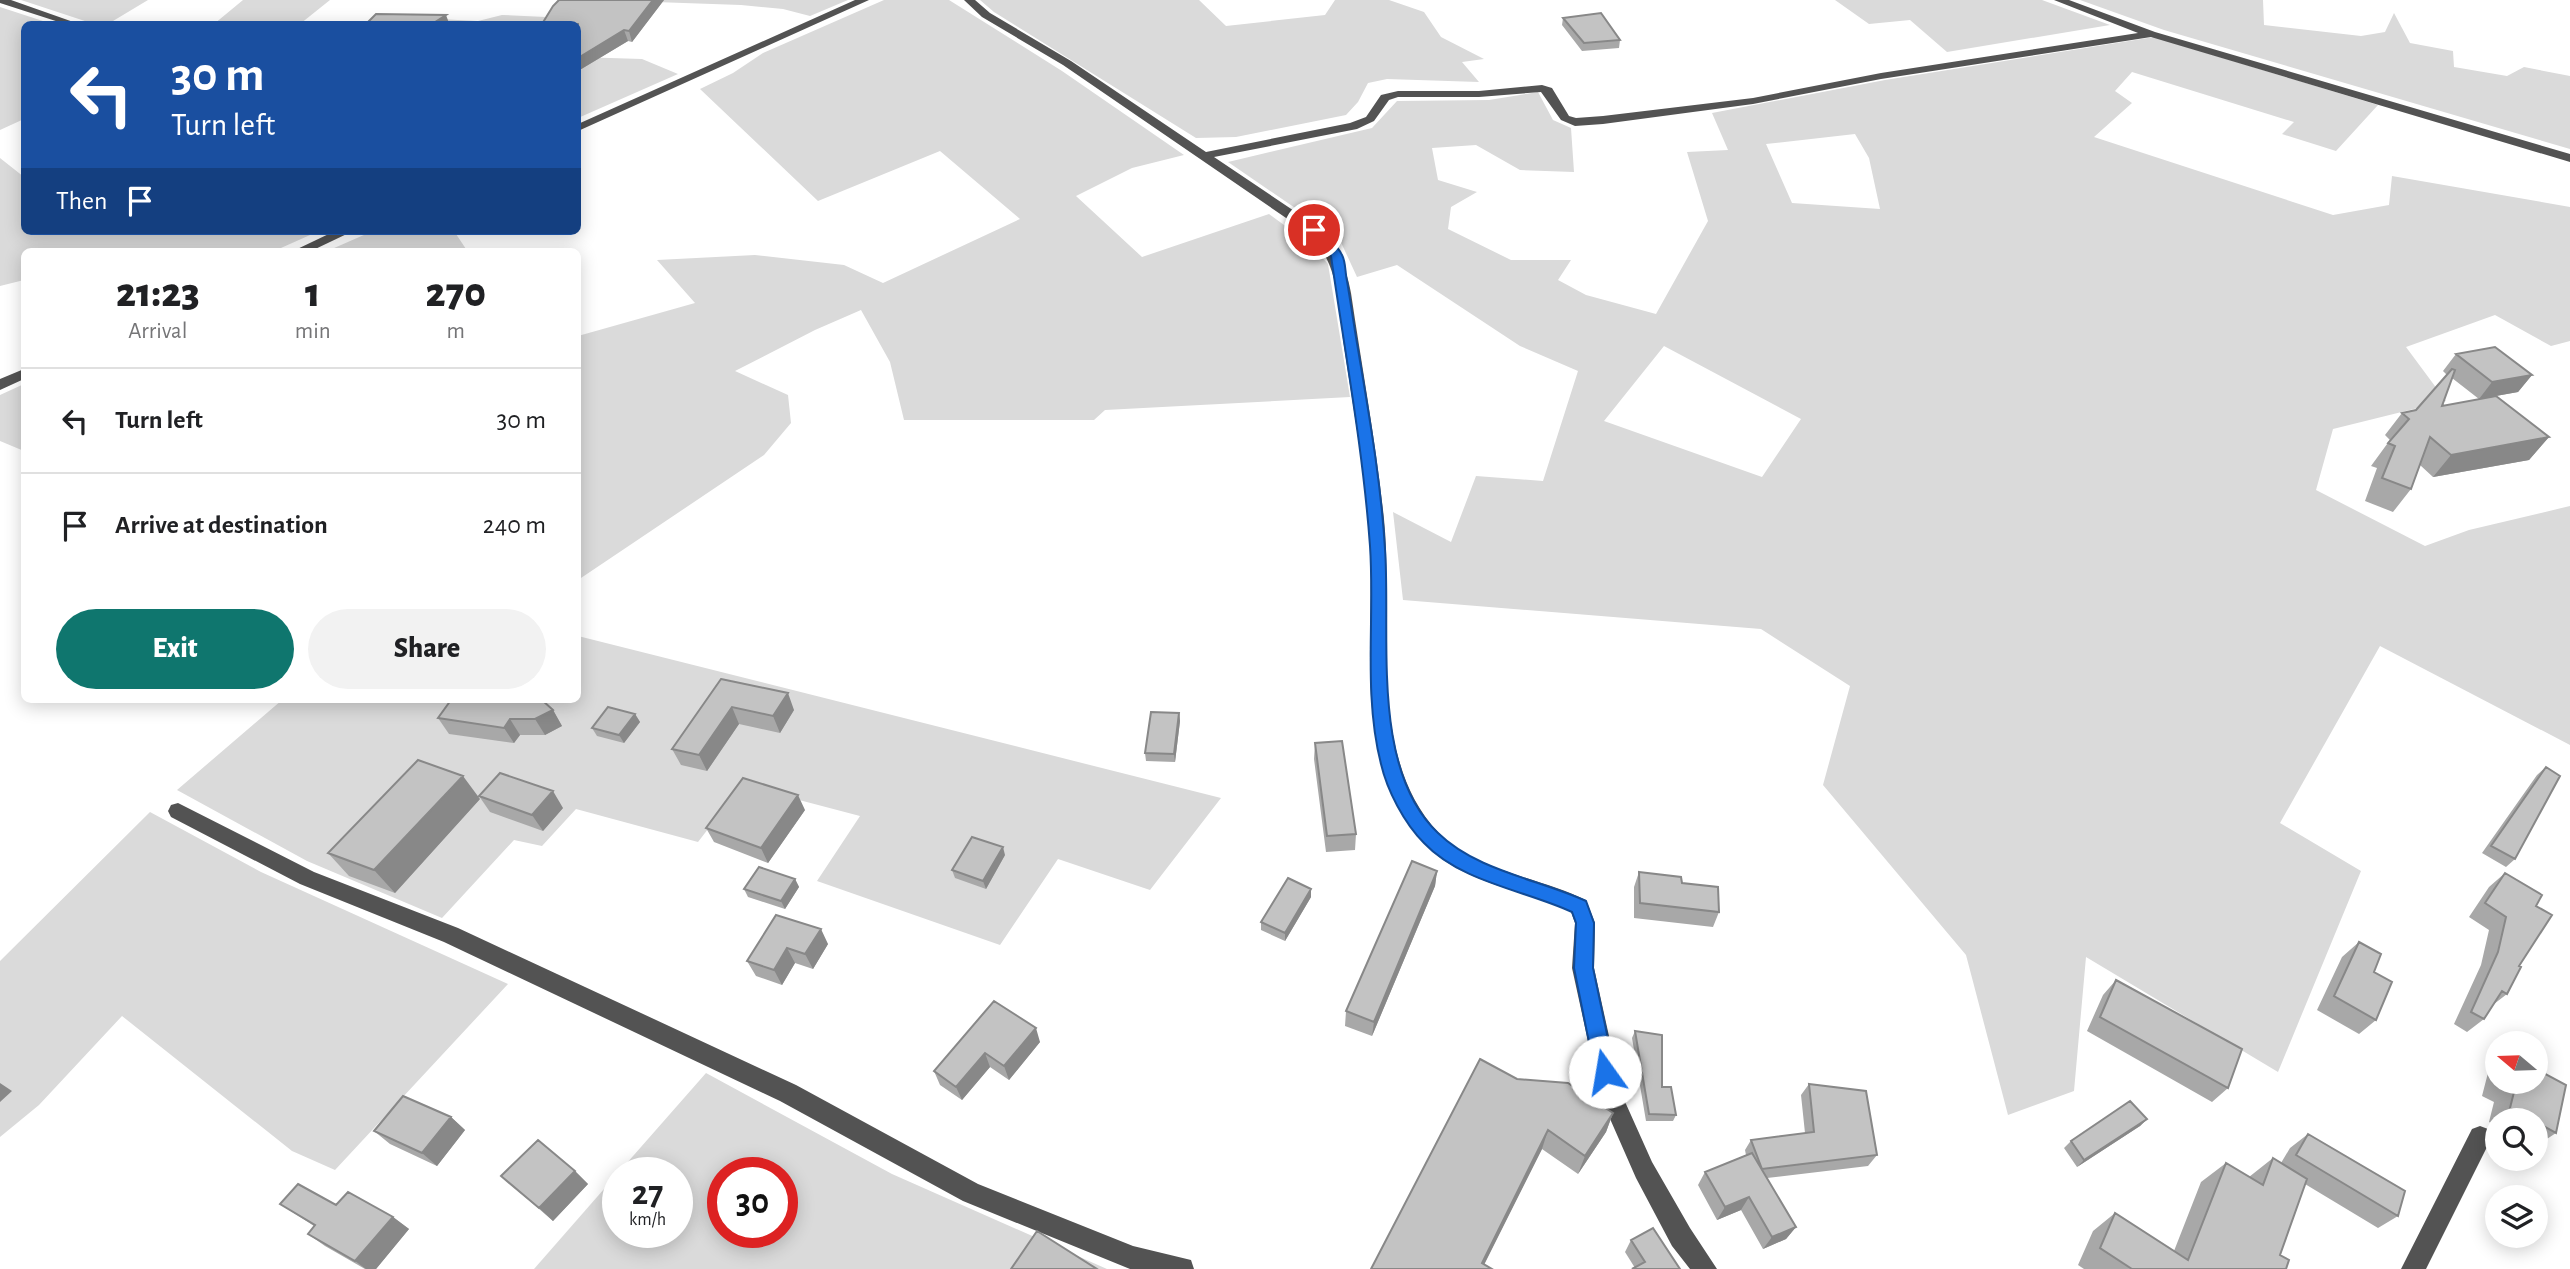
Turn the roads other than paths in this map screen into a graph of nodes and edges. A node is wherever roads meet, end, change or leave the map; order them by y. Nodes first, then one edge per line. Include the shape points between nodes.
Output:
1 (864, 0) edge
2 (969, 0) edge
3 (2059, 0) edge
4 (0, 1) edge
5 (64, 21) edge
6 (2151, 34) junction
7 (581, 127) edge
8 (1202, 156) junction
9 (2570, 158) edge
10 (337, 235) edge
11 (307, 248) edge
12 (21, 375) edge
13 (0, 385) edge
14 (178, 811) dead end
15 (2480, 1136) dead end
16 (1182, 1269) edge
17 (1705, 1269) edge
18 (2413, 1269) edge

1 - 7 street
2 - 8 street
3 - 6 street
4 - 5 street
6 - 8 street via 1753,101 1603,120 1565,118 1548,90 1542,88 1398,94 1385,97 1370,119 1353,126
6 - 9 street
8 - 17 street via 1314,230 1336,256 1369,457 1378,549 1381,702 1395,782 1430,838 1450,853 1486,872 1570,901 1583,912 1583,968 1611,1096 1644,1170 1681,1237
10 - 11 street
12 - 13 street
14 - 16 street via 307,878 451,935 789,1093 971,1194 1133,1258
15 - 18 street

